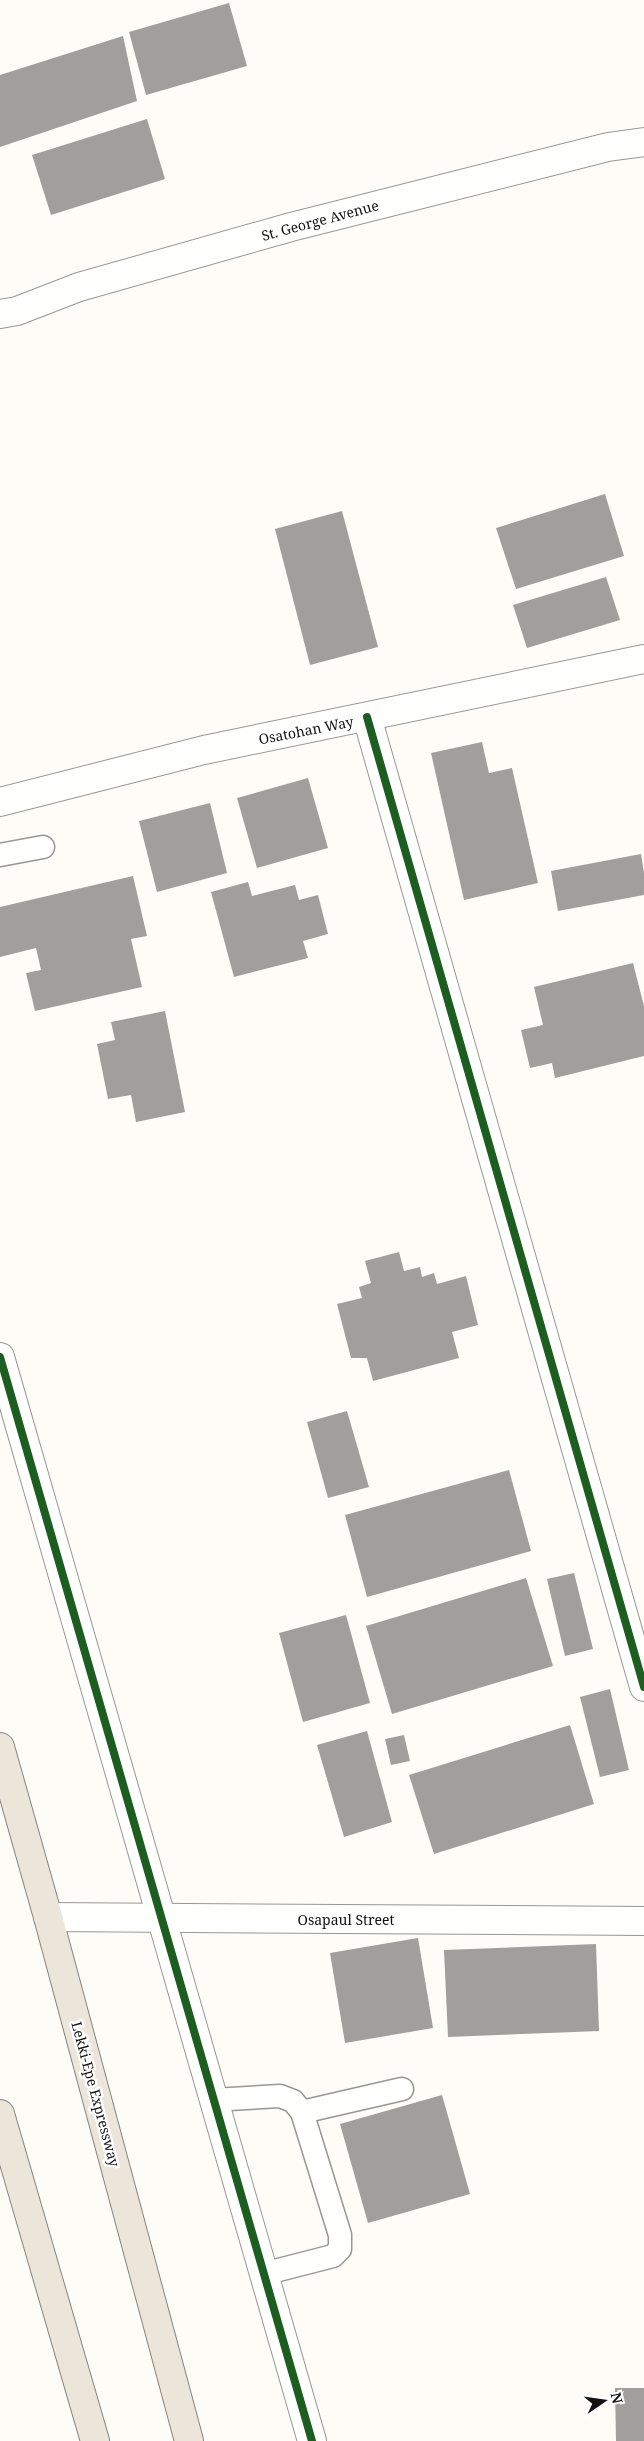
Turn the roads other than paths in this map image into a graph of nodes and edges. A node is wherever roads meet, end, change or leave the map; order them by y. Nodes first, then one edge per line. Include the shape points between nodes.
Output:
1 (644, 142) edge
2 (0, 314) edge
3 (644, 659) edge
4 (366, 717) junction
5 (0, 802) edge
6 (43, 847) dead end
7 (0, 855) edge
8 (0, 1357) edge
9 (644, 1687) edge
10 (0, 1747) edge
11 (48, 1917) junction
12 (160, 1918) junction
13 (644, 1921) edge
14 (402, 2089) dead end
15 (212, 2100) junction
16 (302, 2112) junction
17 (0, 2114) edge
18 (263, 2274) junction
19 (95, 2441) edge
20 (189, 2441) edge
21 (312, 2441) edge

1 - 2 street, St. George Avenue via 608,147 291,227 79,287 17,311
3 - 4 street, Osatohan Way
4 - 5 street, Osatohan Way via 204,750
4 - 9 street
6 - 7 lane
8 - 12 street
10 - 11 highway, Lekki-Epe Expressway
11 - 12 street, Osapaul Street
11 - 20 highway, Lekki-Epe Expressway
12 - 13 street, Osapaul Street
12 - 15 street
14 - 16 lane
15 - 16 lane via 280,2096 292,2101
15 - 18 street
16 - 18 lane via 340,2235 340,2249 333,2256
17 - 19 highway
18 - 21 street

